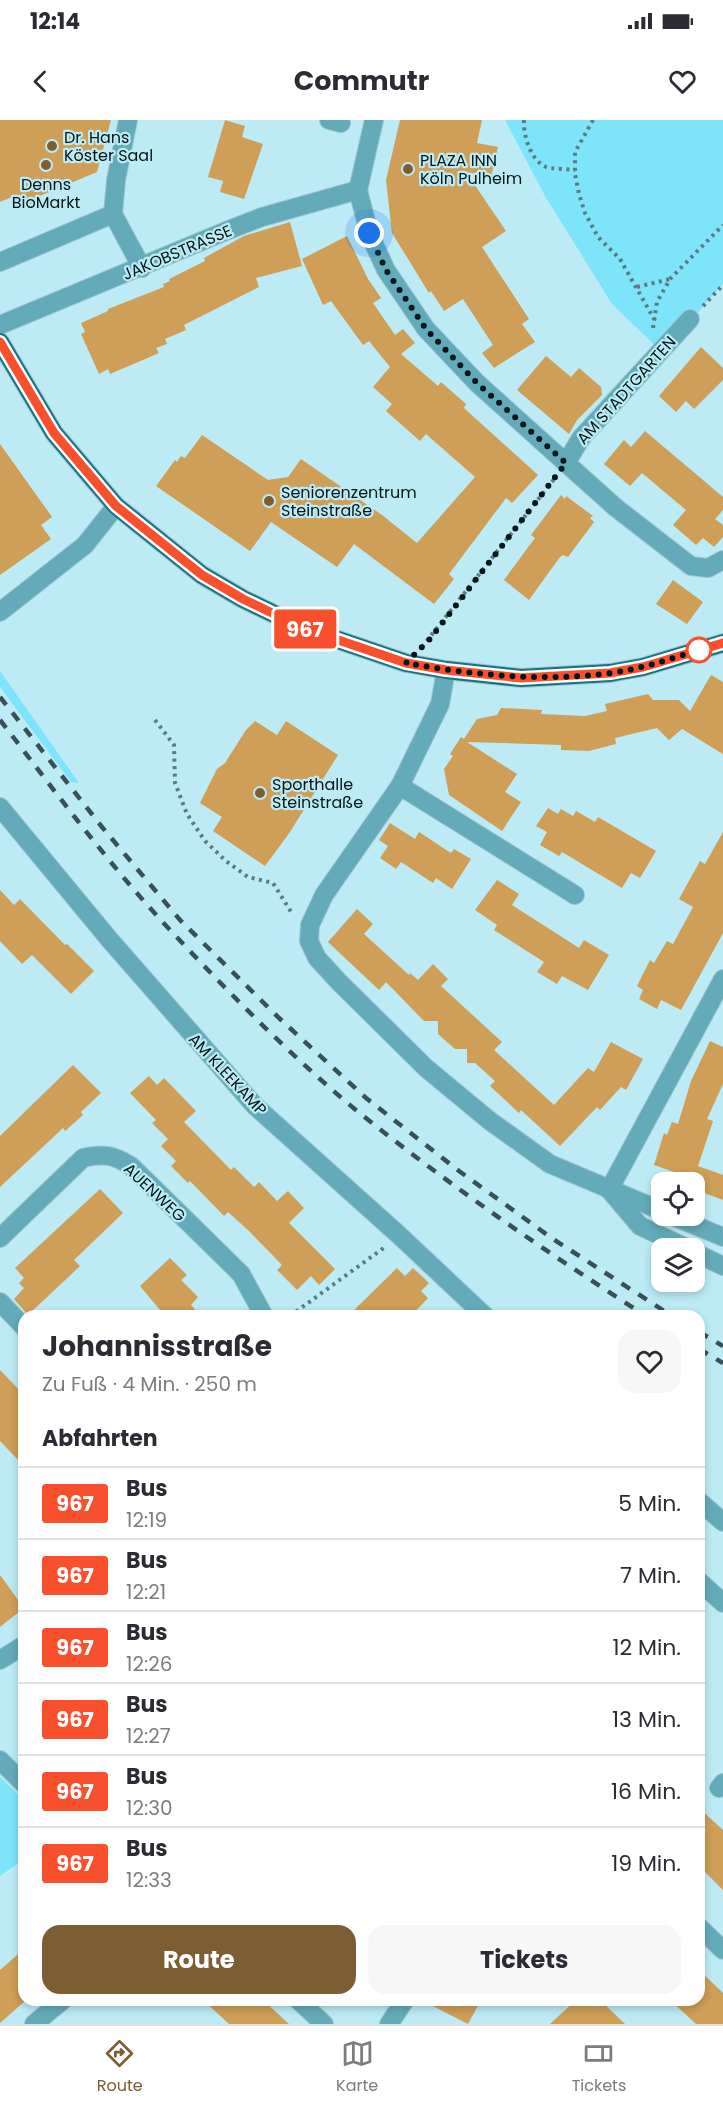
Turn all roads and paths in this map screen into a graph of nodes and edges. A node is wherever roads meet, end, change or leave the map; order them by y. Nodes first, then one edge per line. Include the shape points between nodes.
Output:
1 (128, 120) edge
2 (374, 120) edge
3 (525, 120) edge
4 (592, 120) edge
5 (575, 170) junction
6 (358, 190) junction
7 (113, 214) junction
8 (723, 225) edge
9 (0, 262) edge
10 (142, 268) junction
11 (670, 279) junction
12 (723, 285) edge
13 (637, 287) junction
14 (654, 319) junction
15 (690, 319) joint
16 (0, 325) edge
17 (0, 342) edge
18 (651, 359) junction
19 (566, 463) junction
20 (116, 506) junction
21 (721, 562) edge
22 (0, 612) edge
23 (723, 643) edge
24 (406, 663) junction
25 (446, 670) junction
26 (155, 720) dead end
27 (400, 786) junction
28 (0, 807) edge
29 (575, 895) dead end
30 (309, 941) junction
31 (723, 979) edge
32 (609, 1190) junction
33 (651, 1207) edge
34 (696, 1226) edge
35 (400, 1236) junction
36 (723, 1237) edge
37 (0, 1238) edge
38 (666, 1238) edge
39 (705, 1257) edge
40 (723, 1266) edge
41 (0, 1302) edge
42 (261, 1310) edge
43 (298, 1310) edge
44 (478, 1310) edge
45 (18, 1321) edge
46 (705, 1506) edge
47 (723, 1522) edge
48 (705, 1587) edge
49 (723, 1604) edge
50 (18, 1649) edge
51 (0, 1660) edge
52 (0, 1760) edge
53 (18, 1778) edge
54 (705, 1934) edge
55 (723, 1950) edge
56 (56, 2006) edge
57 (304, 2006) edge
58 (401, 2006) edge
59 (34, 2024) edge
60 (324, 2024) edge
61 (389, 2024) edge

1 - 7 street
2 - 6 street
3 - 5 path via 526,140 540,162 546,167
4 - 5 path via 575,152
5 - 13 path via 585,213 597,237 620,259
6 - 10 street, JAKOBSTRASSE via 262,218
6 - 19 street via 369,233 386,270 426,329 477,383
7 - 9 street
7 - 10 street
8 - 11 path
10 - 16 street, JAKOBSTRASSE
11 - 13 path
11 - 14 path via 657,302
12 - 15 path
13 - 14 path
14 - 18 path
15 - 18 street, AM STADTGARTEN
17 - 20 main road via 54,433
18 - 19 street, AM STADTGARTEN via 581,438
19 - 21 street via 691,566 708,568
19 - 24 path via 430,639
20 - 22 street via 85,545
20 - 24 main road via 202,575 243,599 303,628
23 - 25 main road via 610,673 521,678
24 - 25 main road
25 - 27 street via 440,704
26 - 30 path via 174,745 175,783 187,814 205,841 248,877 273,883
27 - 29 street
27 - 30 street via 324,894 310,925
28 - 35 street, AM KLEEKAMP via 255,1106
30 - 32 street via 317,958 339,982 462,1099 550,1164
31 - 32 street
32 - 33 street
32 - 38 street via 640,1226
34 - 36 street
35 - 43 path
35 - 44 street, AM KLEEKAMP
37 - 42 street, AUENWEG via 83,1158 100,1154 117,1157 131,1166 241,1274
39 - 40 street
41 - 45 street
46 - 47 street
48 - 49 street
50 - 51 street
52 - 53 street
54 - 55 street
56 - 59 street
57 - 60 street
58 - 61 street

